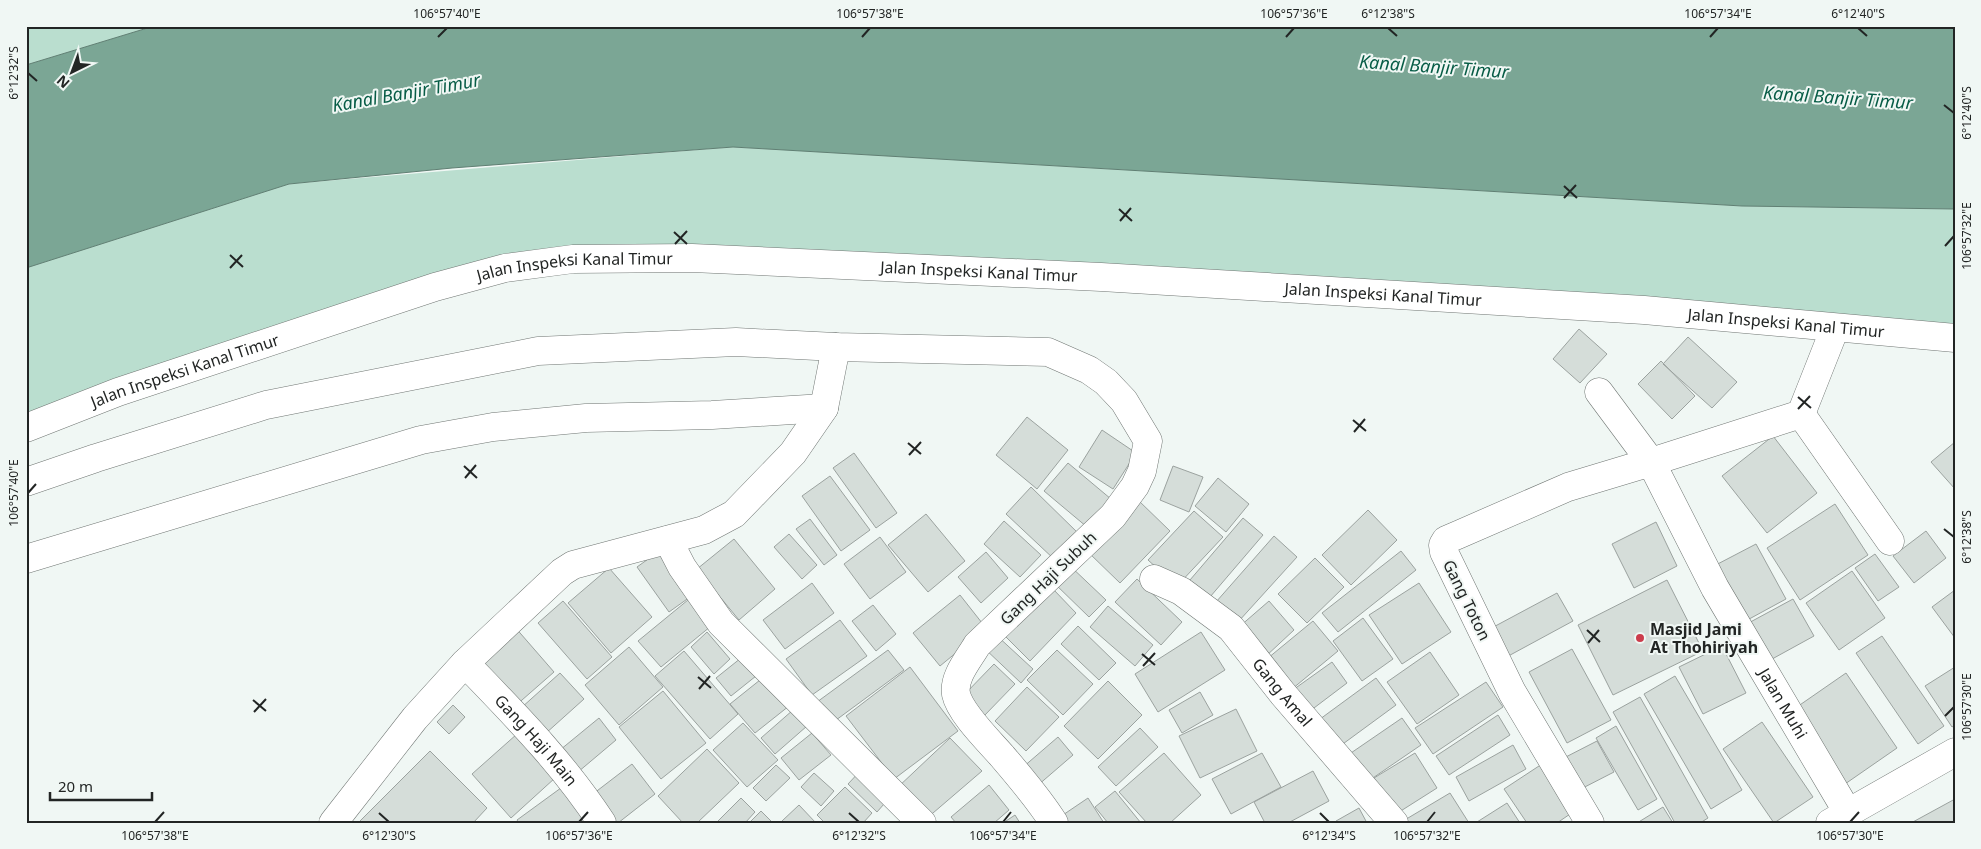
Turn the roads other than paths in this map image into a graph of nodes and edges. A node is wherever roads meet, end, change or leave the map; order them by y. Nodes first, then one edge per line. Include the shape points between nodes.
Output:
1 (1835, 328) junction
2 (1955, 338) edge
3 (836, 347) junction
4 (1599, 392) dead end
5 (824, 408) junction
6 (1801, 414) junction
7 (26, 428) edge
8 (1650, 462) junction
9 (26, 482) edge
10 (668, 540) junction
11 (1890, 540) dead end
12 (26, 559) edge
13 (1154, 579) dead end
14 (465, 663) junction
15 (1955, 752) edge
16 (1839, 818) edge
17 (333, 823) edge
18 (602, 823) edge
19 (922, 823) edge
20 (1054, 823) edge
21 (1394, 823) edge
22 (1590, 823) edge

1 - 2 street, Jalan Inspeksi Kanal Timur
1 - 6 street
1 - 7 street, Jalan Inspeksi Kanal Timur via 1644,310 1056,274 692,258 573,259 505,268 435,287 118,392
3 - 5 street
3 - 9 street via 736,342 538,351 266,405
3 - 20 street, Gang Haji Subuh via 1048,352 1089,370 1106,382 1124,401 1148,441 1142,471 1113,516 977,645 957,683 956,694 982,735
4 - 8 street, Jalan Muhi
5 - 10 street via 793,453 734,514 704,530
5 - 12 street via 586,418 421,440
6 - 8 street
6 - 11 street
8 - 16 street, Jalan Muhi via 1714,588
8 - 22 street, Gang Toton via 1568,487 1443,544 1512,692
10 - 14 street via 574,565
10 - 19 street via 682,567 721,623
13 - 21 street, Gang Amal via 1181,591 1231,628
14 - 17 street via 415,718
14 - 18 street, Gang Haji Main via 542,743
15 - 16 street

